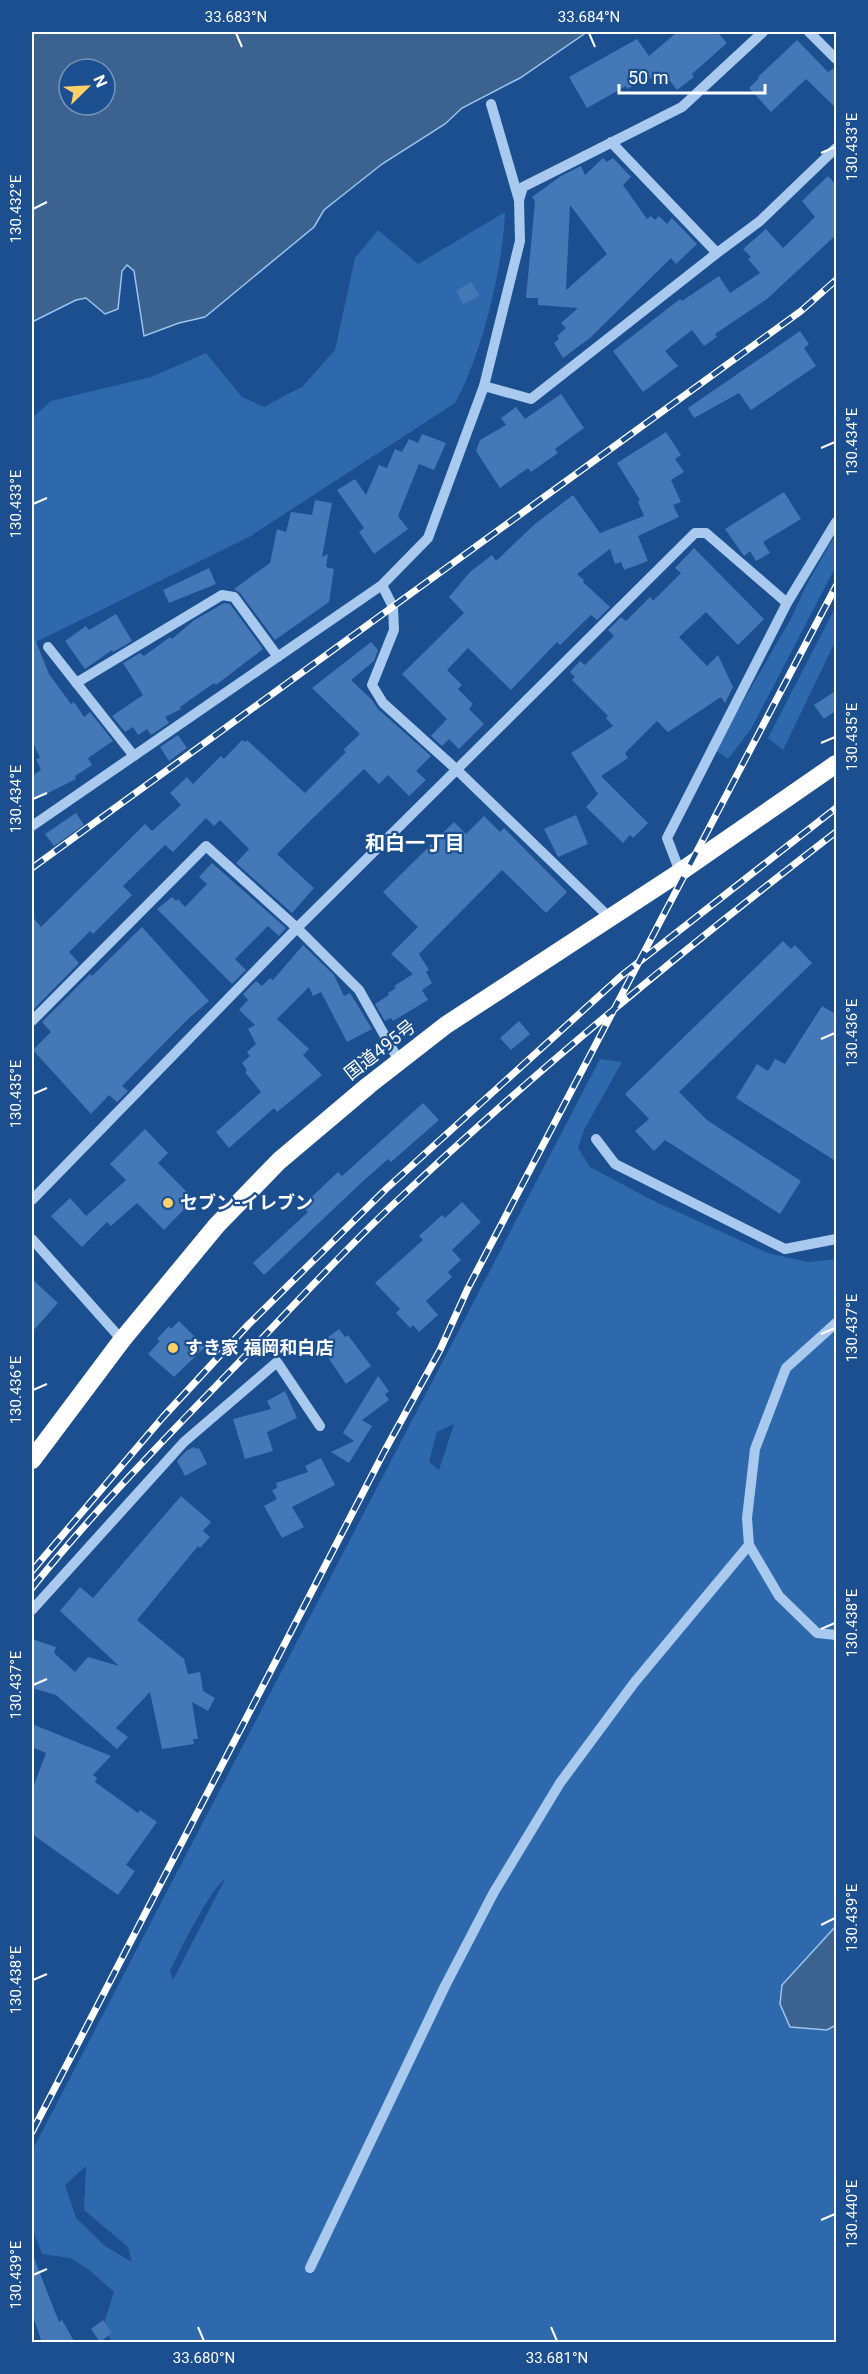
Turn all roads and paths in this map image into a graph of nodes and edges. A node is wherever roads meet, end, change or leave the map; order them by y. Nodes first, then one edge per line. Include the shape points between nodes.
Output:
1 (763, 32) edge
2 (809, 32) edge
3 (837, 59) edge
4 (491, 104) dead end
5 (611, 142) junction
6 (837, 148) edge
7 (519, 200) junction
8 (717, 253) junction
9 (484, 386) junction
10 (837, 522) edge
11 (382, 585) junction
12 (787, 603) junction
13 (48, 647) dead end
14 (278, 657) junction
15 (76, 683) junction
16 (134, 756) junction
17 (837, 764) edge
18 (456, 770) junction
19 (32, 826) edge
20 (680, 873) junction
21 (610, 918) junction
22 (297, 928) junction
23 (32, 1021) edge
24 (399, 1060) junction
25 (596, 1139) dead end
26 (32, 1200) edge
27 (32, 1239) edge
28 (837, 1239) edge
29 (837, 1323) edge
30 (122, 1340) junction
31 (320, 1426) dead end
32 (32, 1460) edge
33 (749, 1545) junction
34 (32, 1610) edge
35 (837, 1635) edge
36 (310, 2268) dead end

1 - 5 street via 682,107
2 - 3 street
4 - 7 street
5 - 7 street via 523,187
5 - 8 street
6 - 8 street via 760,221
7 - 9 street via 520,242
8 - 9 street via 531,399
9 - 11 street via 428,538
10 - 12 street
11 - 14 street
11 - 18 street via 393,607 394,630 372,685 382,703
12 - 18 street via 706,533 695,533
12 - 20 street via 667,838
13 - 15 street
14 - 15 street via 234,597 222,595
14 - 16 street
15 - 16 street
16 - 19 street
17 - 20 highway, 国道495号
18 - 21 street
18 - 22 street
20 - 21 highway, 国道495号
21 - 24 highway, 国道495号
22 - 23 street via 206,846
22 - 24 street via 359,990
22 - 26 street
24 - 30 highway, 国道495号 via 279,1161 217,1225
25 - 28 street via 615,1164 785,1249
27 - 30 street
29 - 33 street via 786,1368 755,1449 747,1518
30 - 32 highway, 国道495号
31 - 34 street via 278,1362 184,1442
33 - 35 street via 779,1596 817,1633
33 - 36 street via 634,1683 560,1783 494,1892

